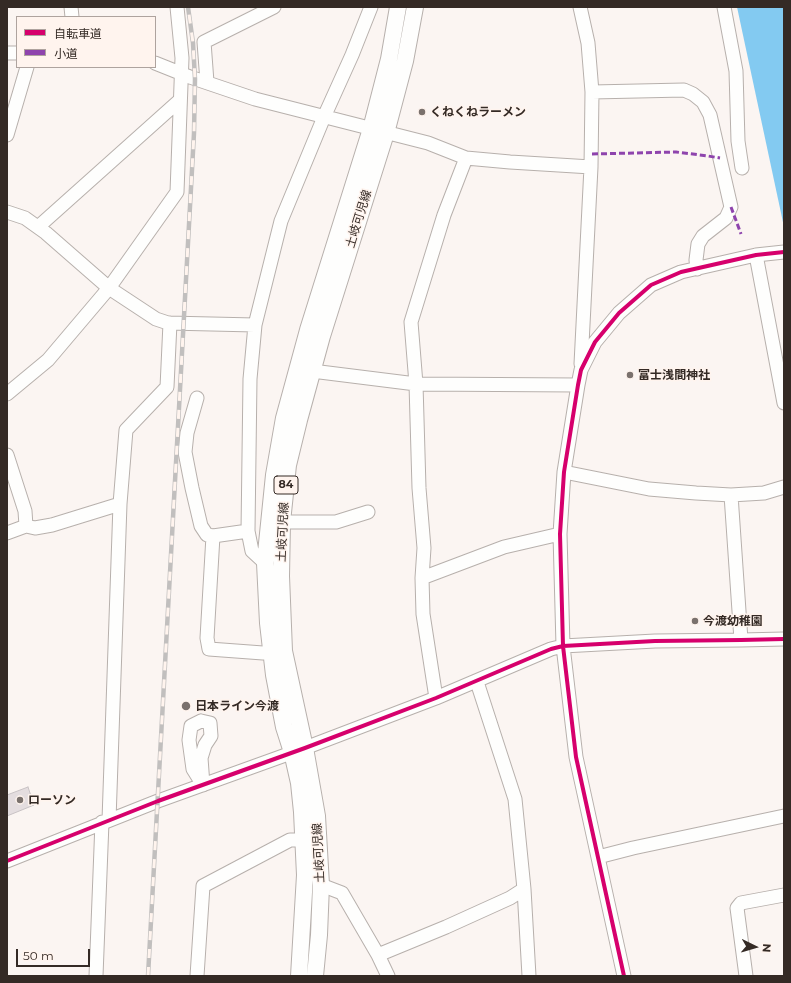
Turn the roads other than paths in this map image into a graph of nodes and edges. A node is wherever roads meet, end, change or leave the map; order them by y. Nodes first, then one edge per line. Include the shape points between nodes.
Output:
1 (177, 7) edge
2 (274, 7) edge
3 (371, 7) edge
4 (398, 7) edge
5 (415, 7) edge
6 (580, 7) edge
7 (724, 7) edge
8 (156, 63) edge
9 (28, 68) edge
10 (181, 73) junction
11 (207, 82) junction
12 (592, 92) junction
13 (180, 100) junction
14 (324, 117) junction
15 (371, 129) junction
16 (386, 134) junction
17 (7, 135) edge
18 (466, 158) junction
19 (591, 167) junction
20 (742, 168) dead end
21 (7, 212) edge
22 (38, 227) junction
23 (784, 252) edge
24 (756, 256) junction
25 (697, 268) junction
26 (109, 288) junction
27 (170, 323) junction
28 (255, 325) junction
29 (581, 370) junction
30 (312, 371) junction
31 (416, 384) junction
32 (578, 385) junction
33 (7, 394) edge
34 (197, 398) dead end
35 (784, 403) edge
36 (7, 455) edge
37 (564, 472) junction
38 (784, 487) edge
39 (732, 494) junction
40 (120, 504) junction
41 (368, 512) dead end
42 (282, 522) junction
43 (26, 526) junction
44 (248, 531) junction
45 (7, 533) edge
46 (560, 534) junction
47 (212, 536) junction
48 (265, 563) junction
49 (422, 578) junction
50 (784, 639) edge
51 (741, 640) junction
52 (563, 646) junction
53 (271, 651) junction
54 (477, 682) junction
55 (436, 698) junction
56 (189, 740) junction
57 (205, 745) junction
58 (299, 750) junction
59 (203, 785) junction
60 (784, 816) edge
61 (106, 821) junction
62 (303, 840) junction
63 (598, 857) junction
64 (7, 861) edge
65 (321, 884) junction
66 (524, 889) junction
67 (784, 896) edge
68 (378, 955) junction
69 (96, 976) edge
70 (197, 976) edge
71 (299, 976) edge
72 (315, 976) edge
73 (388, 976) edge
74 (529, 976) edge
75 (624, 976) edge
76 (746, 976) edge

1 - 10 street
2 - 11 street via 204,42
3 - 14 street
4 - 15 main road, 土岐可児線 / 84 via 389,59
5 - 16 main road, 土岐可児線 / 84 via 405,61
6 - 12 street via 588,43
7 - 20 street via 736,71 738,141
8 - 10 street
9 - 17 street
10 - 11 street
10 - 13 street
11 - 14 street via 255,99
12 - 19 street
12 - 25 street via 684,90 703,102 710,115 731,207 726,218 703,236 698,244
13 - 22 street
13 - 26 street via 177,192
14 - 15 street
14 - 28 street via 281,221
15 - 16 street
15 - 48 main road, 土岐可児線 / 84 via 308,330 284,418 274,475
16 - 18 street via 428,143
16 - 30 main road, 土岐可児線 / 84
18 - 19 street
18 - 31 street via 444,215 411,322
19 - 29 street
21 - 22 street via 25,218
22 - 26 street
23 - 24 street
24 - 25 street
24 - 35 street
25 - 29 street via 651,285 619,313 595,342
26 - 27 street via 156,320
26 - 33 street via 48,360
27 - 28 street
27 - 40 street via 167,387 126,430
28 - 44 street via 250,379
29 - 32 street
30 - 31 street
30 - 42 main road, 土岐可児線 / 84 via 288,465
31 - 32 street
31 - 49 street via 419,488 424,548
32 - 37 street
34 - 47 street via 187,433 185,452 201,526 206,535
36 - 43 street via 25,511
37 - 39 street via 649,489
37 - 46 street
38 - 39 street via 764,492
39 - 51 street
40 - 43 street via 52,525 35,528
40 - 61 street
41 - 42 street via 336,522
42 - 58 main road, 土岐可児線 / 84 via 284,651
43 - 45 street
44 - 47 street
44 - 48 street via 252,551
46 - 49 street via 504,547
46 - 52 street
47 - 53 street via 207,638 210,649 263,653
48 - 53 main road, 土岐可児線 / 84
49 - 55 street via 423,614
50 - 51 street
51 - 52 street
52 - 54 street
52 - 63 street via 576,757
53 - 58 main road, 土岐可児線 / 84 via 284,727
54 - 55 street
54 - 66 street via 515,799
55 - 58 street
56 - 57 street via 198,745
56 - 57 street via 191,726 200,721 210,723 211,736
56 - 59 street via 193,769
57 - 59 street via 201,758
58 - 59 street
58 - 62 main road, 土岐可児線 / 84 via 298,782
58 - 65 main road, 土岐可児線 / 84 via 317,816
59 - 61 street
60 - 63 street
61 - 64 street
61 - 69 street
62 - 70 street via 290,840 203,886
62 - 71 main road, 土岐可児線 / 84 via 305,875
63 - 75 street
65 - 68 street via 342,892
65 - 72 main road, 土岐可児線 / 84
66 - 68 street via 510,898
66 - 74 street
67 - 76 street via 741,902 737,908
68 - 73 street

